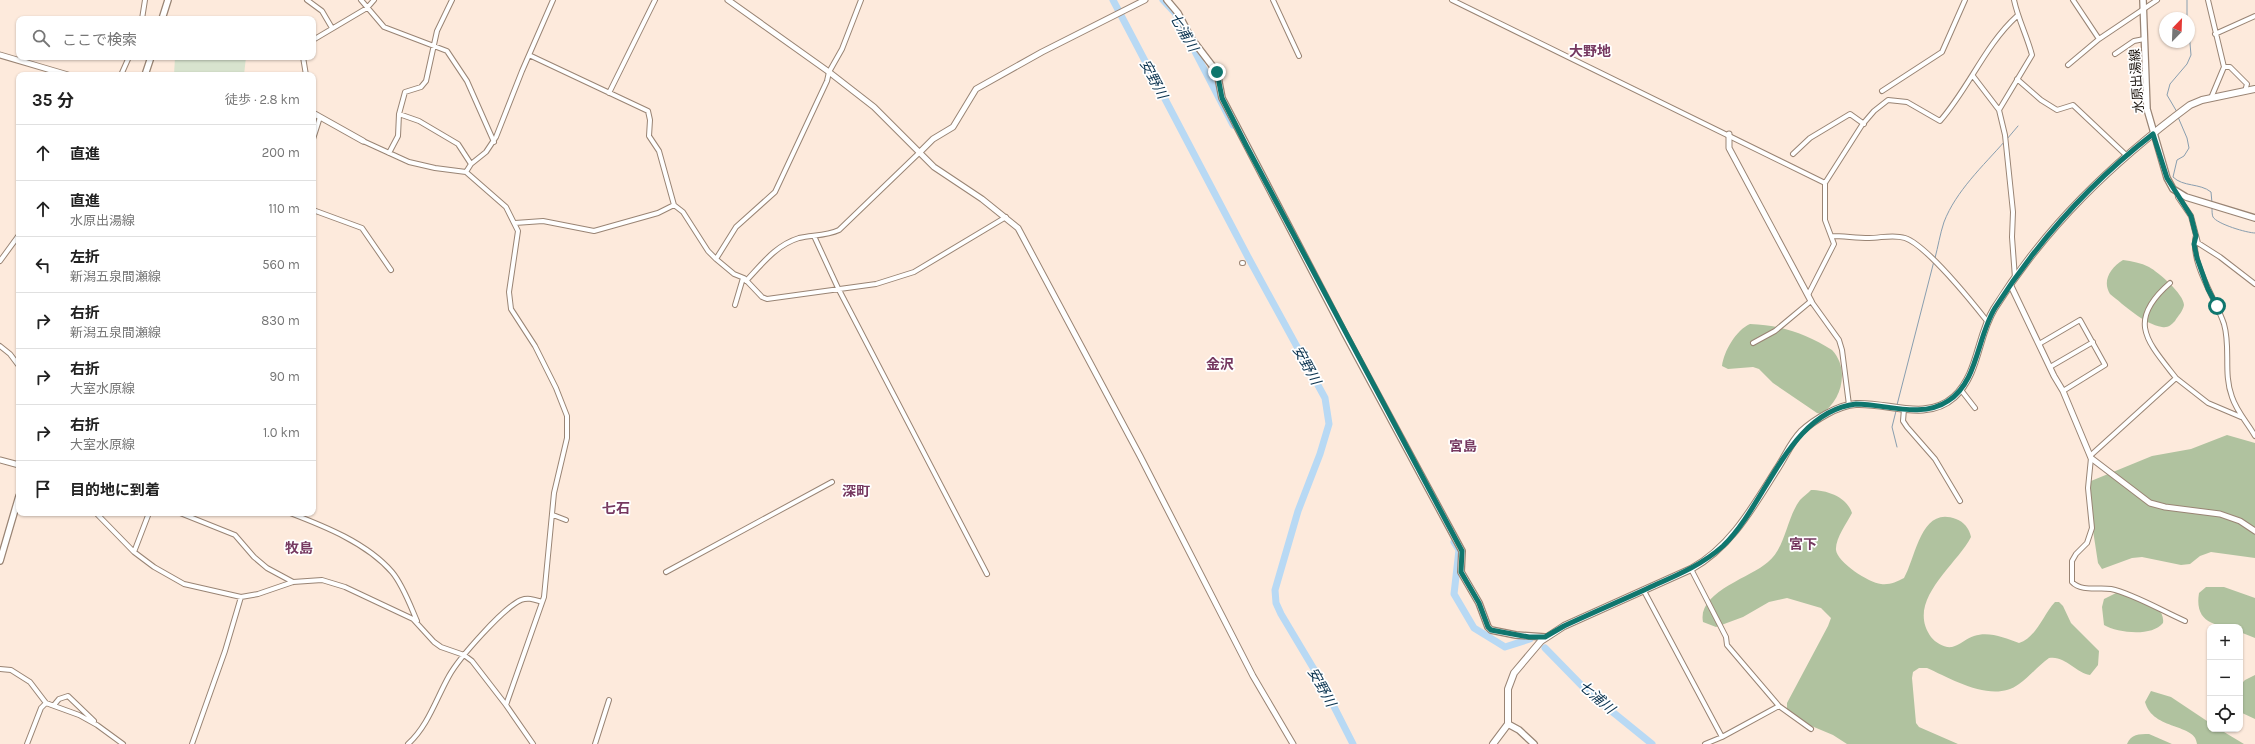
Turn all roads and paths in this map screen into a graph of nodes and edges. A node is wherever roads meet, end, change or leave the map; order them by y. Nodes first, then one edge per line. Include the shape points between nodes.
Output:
1 (145, 0) edge
2 (168, 0) edge
3 (308, 0) edge
4 (361, 0) edge
5 (374, 0) edge
6 (452, 0) edge
7 (553, 0) edge
8 (655, 0) edge
9 (728, 0) edge
10 (861, 0) edge
11 (1145, 0) edge
12 (1167, 0) edge
13 (1273, 0) edge
14 (1452, 0) edge
15 (1965, 0) edge
16 (2014, 0) edge
17 (2073, 0) edge
18 (2143, 0) edge
19 (2157, 0) edge
20 (2208, 0) edge
21 (367, 8) junction
22 (2144, 9) junction
23 (142, 16) edge
24 (163, 16) edge
25 (2017, 16) junction
26 (2255, 16) edge
27 (332, 28) junction
28 (2216, 34) junction
29 (316, 38) edge
30 (2099, 39) junction
31 (2144, 39) junction
32 (434, 46) junction
33 (2115, 54) dead end
34 (0, 55) edge
35 (530, 55) junction
36 (1299, 56) dead end
37 (16, 60) edge
38 (17, 60) edge
39 (128, 60) edge
40 (150, 60) edge
41 (304, 60) edge
42 (2068, 65) dead end
43 (2224, 67) junction
44 (58, 72) edge
45 (122, 72) edge
46 (146, 72) edge
47 (306, 72) edge
48 (829, 72) junction
49 (1973, 76) junction
50 (2017, 79) junction
51 (2255, 89) edge
52 (1882, 91) dead end
53 (2245, 91) junction
54 (609, 93) junction
55 (2211, 98) junction
56 (1999, 110) junction
57 (399, 114) junction
58 (316, 115) edge
59 (320, 117) junction
60 (1864, 124) junction
61 (316, 130) edge
62 (1729, 134) junction
63 (2153, 134) junction
64 (363, 141) joint
65 (494, 142) junction
66 (389, 152) junction
67 (920, 152) junction
68 (1793, 154) dead end
69 (2126, 155) junction
70 (471, 164) junction
71 (466, 172) junction
72 (1825, 183) junction
73 (2177, 192) junction
74 (674, 205) junction
75 (316, 211) edge
76 (1006, 217) junction
77 (2255, 218) edge
78 (514, 223) junction
79 (814, 236) junction
80 (1832, 236) junction
81 (2196, 236) junction
82 (16, 239) edge
83 (716, 259) junction
84 (0, 261) edge
85 (391, 270) dead end
86 (744, 279) junction
87 (2015, 280) junction
88 (2170, 283) dead end
89 (2255, 284) edge
90 (2011, 286) junction
91 (838, 288) junction
92 (1808, 295) junction
93 (1810, 301) junction
94 (735, 305) dead end
95 (1987, 321) junction
96 (2093, 342) junction
97 (1753, 343) dead end
98 (2040, 344) junction
99 (0, 346) edge
100 (16, 362) edge
101 (2050, 366) junction
102 (2176, 378) junction
103 (1961, 390) junction
104 (2063, 391) junction
105 (1849, 405) junction
106 (1899, 408) junction
107 (1976, 408) dead end
108 (2241, 417) junction
109 (2255, 436) edge
110 (2091, 457) junction
111 (0, 460) edge
112 (16, 464) edge
113 (832, 482) dead end
114 (1960, 502) dead end
115 (16, 506) edge
116 (553, 515) junction
117 (99, 516) edge
118 (148, 516) edge
119 (188, 516) edge
120 (297, 516) edge
121 (194, 518) joint
122 (566, 520) dead end
123 (2255, 531) edge
124 (134, 552) junction
125 (0, 560) edge
126 (1691, 570) junction
127 (666, 572) dead end
128 (987, 574) dead end
129 (293, 582) junction
130 (1644, 591) junction
131 (241, 597) junction
132 (542, 602) junction
133 (2184, 621) dead end
134 (418, 623) junction
135 (1545, 637) junction
136 (464, 655) junction
137 (0, 669) edge
138 (609, 700) dead end
139 (46, 703) junction
140 (54, 705) junction
141 (506, 705) junction
142 (1779, 706) junction
143 (1508, 724) junction
144 (97, 725) junction
145 (1811, 729) dead end
146 (1722, 737) junction
147 (27, 744) edge
148 (123, 744) edge
149 (192, 744) edge
150 (408, 744) edge
151 (533, 744) edge
152 (595, 744) edge
153 (1293, 744) edge
154 (1493, 744) edge
155 (1534, 744) edge
156 (1705, 744) edge

1 - 23 street
2 - 24 main road
3 - 27 street via 322,11
4 - 21 street
5 - 21 street
6 - 32 street via 437,31
7 - 35 street
8 - 54 street
9 - 48 street
10 - 48 street via 842,49
11 - 67 street via 976,89 953,127 933,139
12 - 135 main road via 1217,72 1222,98 1246,145 1462,551 1461,572 1479,603 1488,627 1491,630 1516,635
13 - 36 street
14 - 62 street
15 - 52 street via 1942,52
16 - 25 street
17 - 30 street
18 - 22 main road, 水原出湯線
19 - 22 street
20 - 28 street
21 - 27 street
21 - 32 street via 384,26
22 - 30 street
22 - 31 main road, 水原出湯線
25 - 49 street via 1998,38
25 - 50 street via 2023,26 2032,55
26 - 28 street
27 - 29 street
28 - 43 street
30 - 42 street
31 - 33 street via 2134,41
31 - 63 main road, 水原出湯線 via 2147,109
32 - 57 street via 426,81 421,87 405,92
32 - 65 street via 447,51 467,81
34 - 37 street
35 - 54 street
35 - 65 street
38 - 44 street
39 - 45 street
40 - 46 main road
41 - 47 street
43 - 53 street via 2230,67 2247,84
43 - 55 street
48 - 67 street via 874,108
48 - 83 street via 775,192 736,228
49 - 56 street
49 - 60 street via 1940,121 1907,102 1888,100 1874,111
50 - 56 street
50 - 69 street via 2057,110 2073,105
51 - 53 main road
53 - 55 main road
54 - 74 street via 639,106 650,114 649,136 659,151
55 - 63 main road via 2195,102
56 - 87 street via 2006,141 2013,212
57 - 66 street via 398,136
57 - 70 street via 419,121 458,144
58 - 59 street
59 - 61 street
59 - 64 street
60 - 68 street via 1850,114 1810,138
60 - 72 street
62 - 72 street
62 - 92 street via 1729,148
63 - 69 main road
63 - 73 main road, 水原出湯線 via 2167,178
64 - 66 street
65 - 70 street
66 - 71 street via 409,162
67 - 76 street via 934,167
67 - 79 street via 839,230
69 - 87 main road via 2083,194
70 - 71 street
71 - 78 street via 500,200
72 - 80 street via 1824,220
73 - 77 main road
73 - 81 street via 2178,198 2191,216
74 - 78 street via 658,213 594,231 543,221
74 - 83 street via 683,212
75 - 85 street via 362,228
76 - 91 street via 914,272 876,284
76 - 153 street via 1026,241 1144,462 1253,676
78 - 116 street via 518,231 509,292 511,309 556,388 569,422 557,475
79 - 86 street via 790,242 772,253
79 - 91 street
80 - 92 street via 1834,244
80 - 95 street via 1899,236 1913,242 1958,285
81 - 89 street via 2198,243
81 - 108 street via 2194,244 2197,258 2224,324 2229,385
82 - 84 street
83 - 86 street
86 - 91 street via 767,299
86 - 94 street
87 - 90 main road
88 - 102 street via 2147,308 2144,320 2148,338
90 - 95 main road
90 - 98 street
91 - 128 street
92 - 93 street
93 - 97 street via 1775,331
93 - 105 street via 1839,340
95 - 103 main road via 1970,376
96 - 98 street via 2080,320
96 - 101 street
96 - 104 street via 2105,365
98 - 101 street
99 - 100 street
101 - 104 street
102 - 108 street via 2208,403
102 - 110 street
103 - 106 main road via 1943,404 1926,410
103 - 107 street
104 - 110 street
105 - 106 main road via 1870,404
105 - 126 main road via 1818,420 1802,432 1740,526 1719,549
106 - 114 street via 1903,421 1935,459
108 - 109 street
110 - 123 street via 2150,503 2220,514 2240,521
110 - 133 street via 2088,488 2092,528 2087,543 2072,561 2072,582 2084,588 2114,590
111 - 112 street
113 - 127 street
115 - 125 main road
116 - 122 street
116 - 132 street
117 - 124 street
118 - 124 street
119 - 121 street
120 - 134 street via 356,543 378,559 395,577
121 - 129 street via 235,535 267,568
124 - 131 street via 184,584
126 - 130 main road
126 - 142 street via 1726,637 1727,645
129 - 131 street
129 - 134 street via 322,580 336,584
130 - 135 main road
130 - 146 street
131 - 149 street
132 - 136 street via 526,598 520,600 503,613
132 - 141 street
134 - 136 street via 441,647
135 - 143 main road via 1514,673 1508,690
136 - 141 street via 472,661
136 - 150 street via 449,676 428,718
137 - 139 street via 11,670 30,682
138 - 152 street
139 - 140 street
139 - 147 street via 41,708
140 - 144 street
140 - 144 street via 59,699 68,696
141 - 151 street
142 - 145 street
142 - 146 street
143 - 154 main road
143 - 155 main road
144 - 148 street
146 - 156 street

